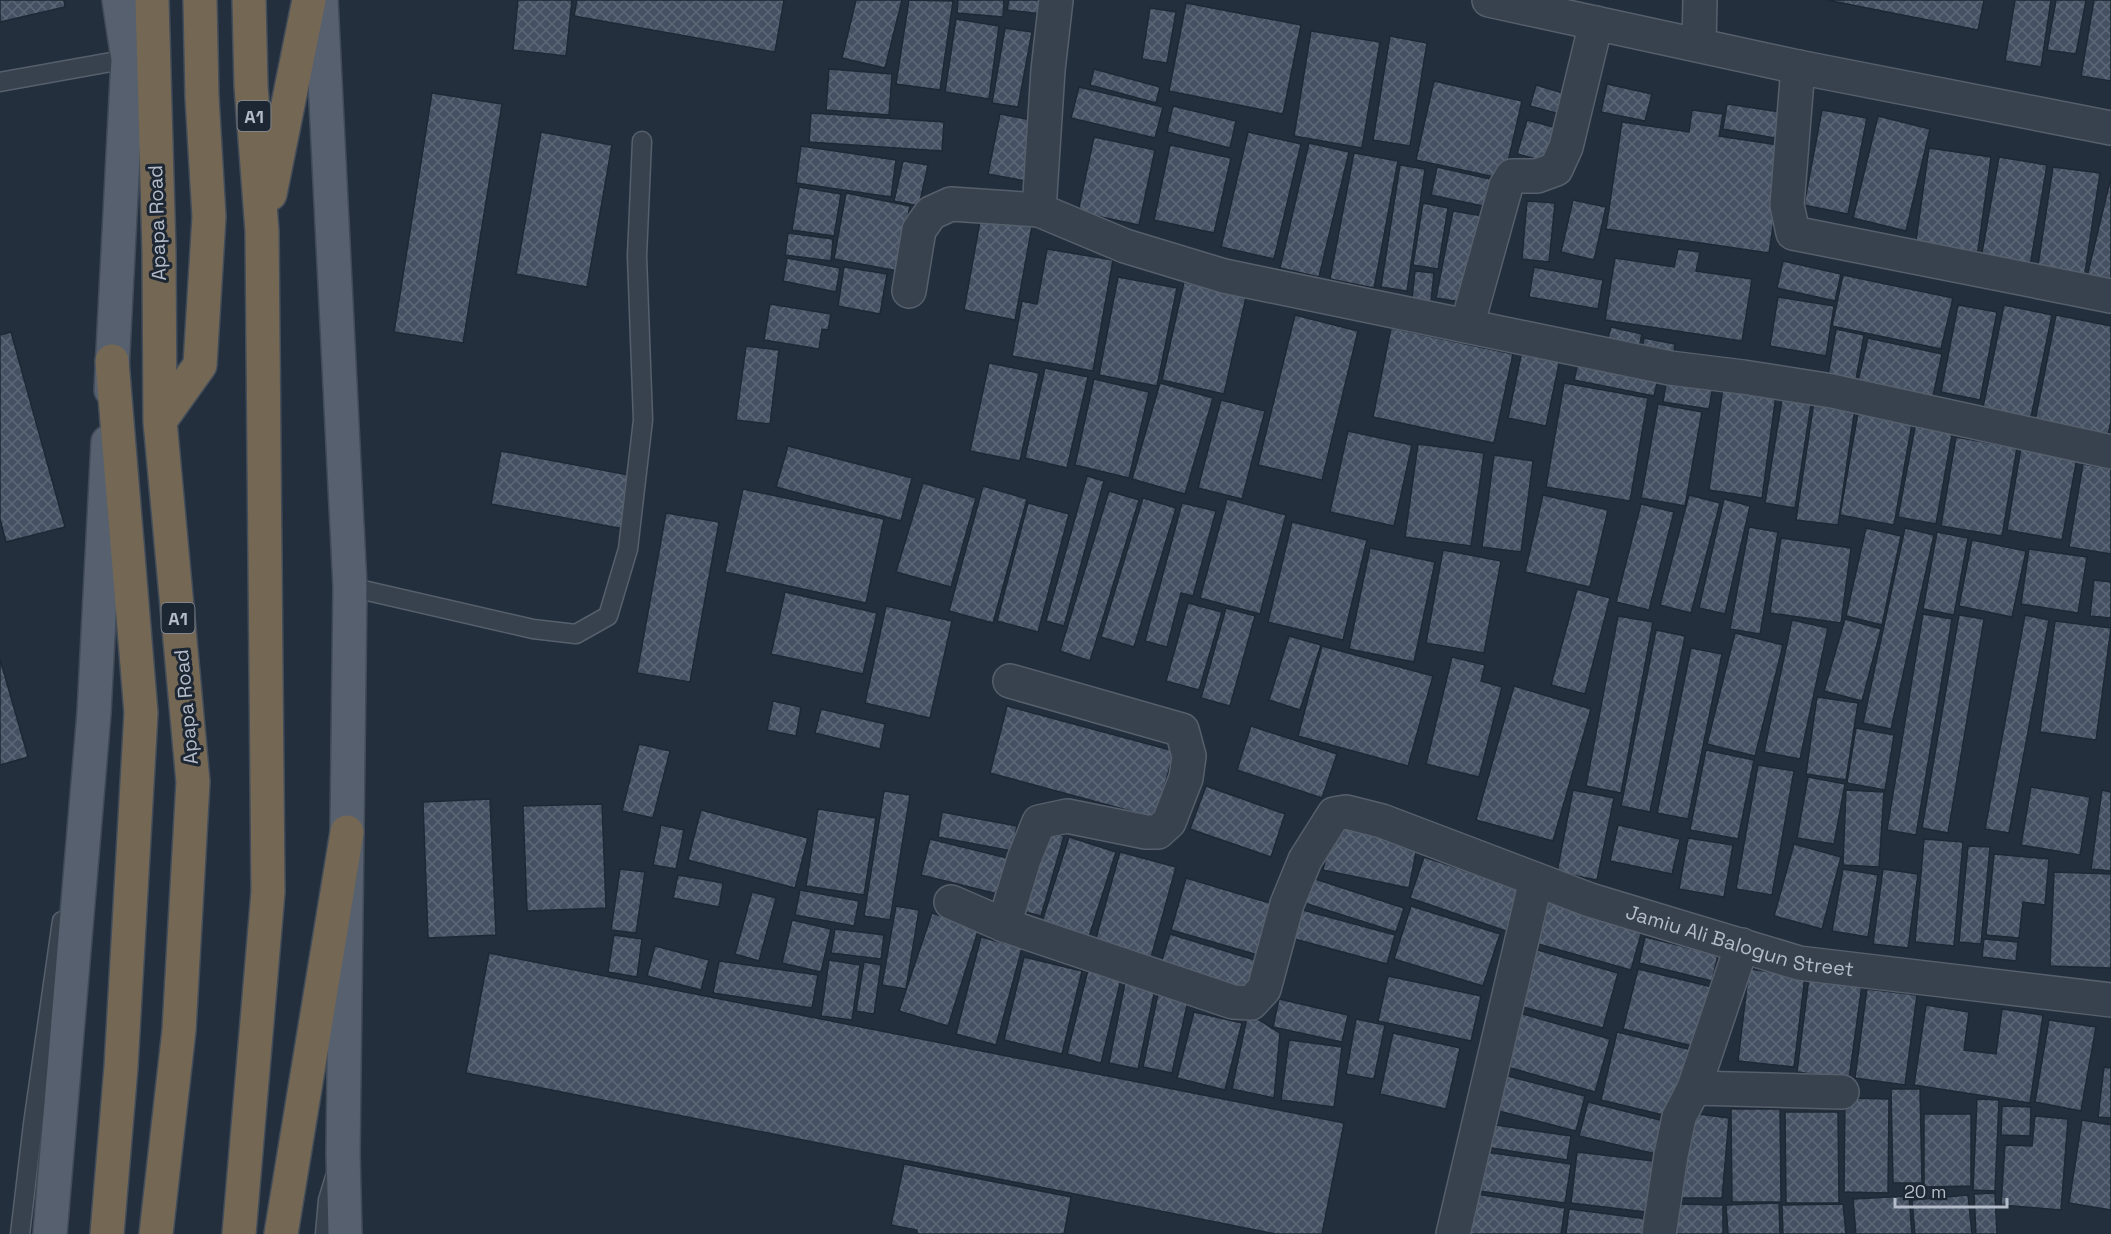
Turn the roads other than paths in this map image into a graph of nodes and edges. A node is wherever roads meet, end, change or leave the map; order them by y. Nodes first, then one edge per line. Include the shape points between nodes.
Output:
1 (119, 0) edge
2 (152, 0) edge
3 (200, 0) edge
4 (249, 0) edge
5 (309, 0) edge
6 (321, 0) edge
7 (1056, 0) edge
8 (1489, 0) edge
9 (1700, 0) edge
10 (1596, 23) junction
11 (1699, 45) junction
12 (128, 59) junction
13 (1798, 67) junction
14 (0, 82) edge
15 (2111, 128) edge
16 (642, 141) dead end
17 (1039, 210) junction
18 (262, 231) junction
19 (909, 291) dead end
20 (2111, 296) edge
21 (1467, 326) junction
22 (112, 361) junction
23 (160, 421) junction
24 (2111, 452) edge
25 (350, 587) junction
26 (1010, 681) dead end
27 (347, 832) junction
28 (82, 847) junction
29 (1536, 880) junction
30 (951, 902) dead end
31 (1004, 926) junction
32 (1742, 945) junction
33 (2111, 999) edge
34 (1694, 1088) junction
35 (1842, 1092) dead end
36 (343, 1153) junction
37 (21, 1234) edge
38 (50, 1234) edge
39 (107, 1234) edge
40 (156, 1234) edge
41 (239, 1234) edge
42 (281, 1234) edge
43 (325, 1234) edge
44 (345, 1234) edge
45 (1453, 1234) edge
46 (1659, 1234) edge

1 - 12 main road
2 - 23 highway, Apapa Road / A1
3 - 23 highway via 208,217 200,365
4 - 18 highway, A1
5 - 18 highway
6 - 25 main road
7 - 17 street
8 - 10 street
9 - 11 street
10 - 11 street
10 - 21 street via 1566,147 1556,169 1537,176 1512,176 1509,181
11 - 13 street
12 - 14 lane
12 - 22 main road
13 - 15 street
13 - 20 street via 1787,205 1793,233
16 - 25 lane via 638,256 643,420 628,549 608,615 576,634 533,630
17 - 19 street via 951,204 931,213 919,230
17 - 21 street via 1125,246 1224,276
18 - 41 highway, A1 via 268,892
21 - 24 street via 1670,368 1832,391
22 - 28 main road via 94,713
22 - 39 highway via 141,713 121,1067
23 - 40 highway, Apapa Road / A1 via 193,782 179,1030
25 - 27 main road
26 - 31 street via 1182,730 1189,756 1186,778 1169,822 1158,832 1067,816 1039,822
27 - 36 main road
27 - 42 highway
28 - 37 lane via 60,930
28 - 38 main road
29 - 31 street, Jamiu Ali Balogun Street via 1382,821 1346,812 1334,814 1305,860 1287,904 1264,989 1251,1003 1233,1002
29 - 32 street, Jamiu Ali Balogun Street
29 - 45 street
30 - 31 street
32 - 33 street, Jamiu Ali Balogun Street via 1799,963
32 - 34 street
34 - 35 street
34 - 46 street via 1679,1117
36 - 43 lane via 328,1200
36 - 44 main road

